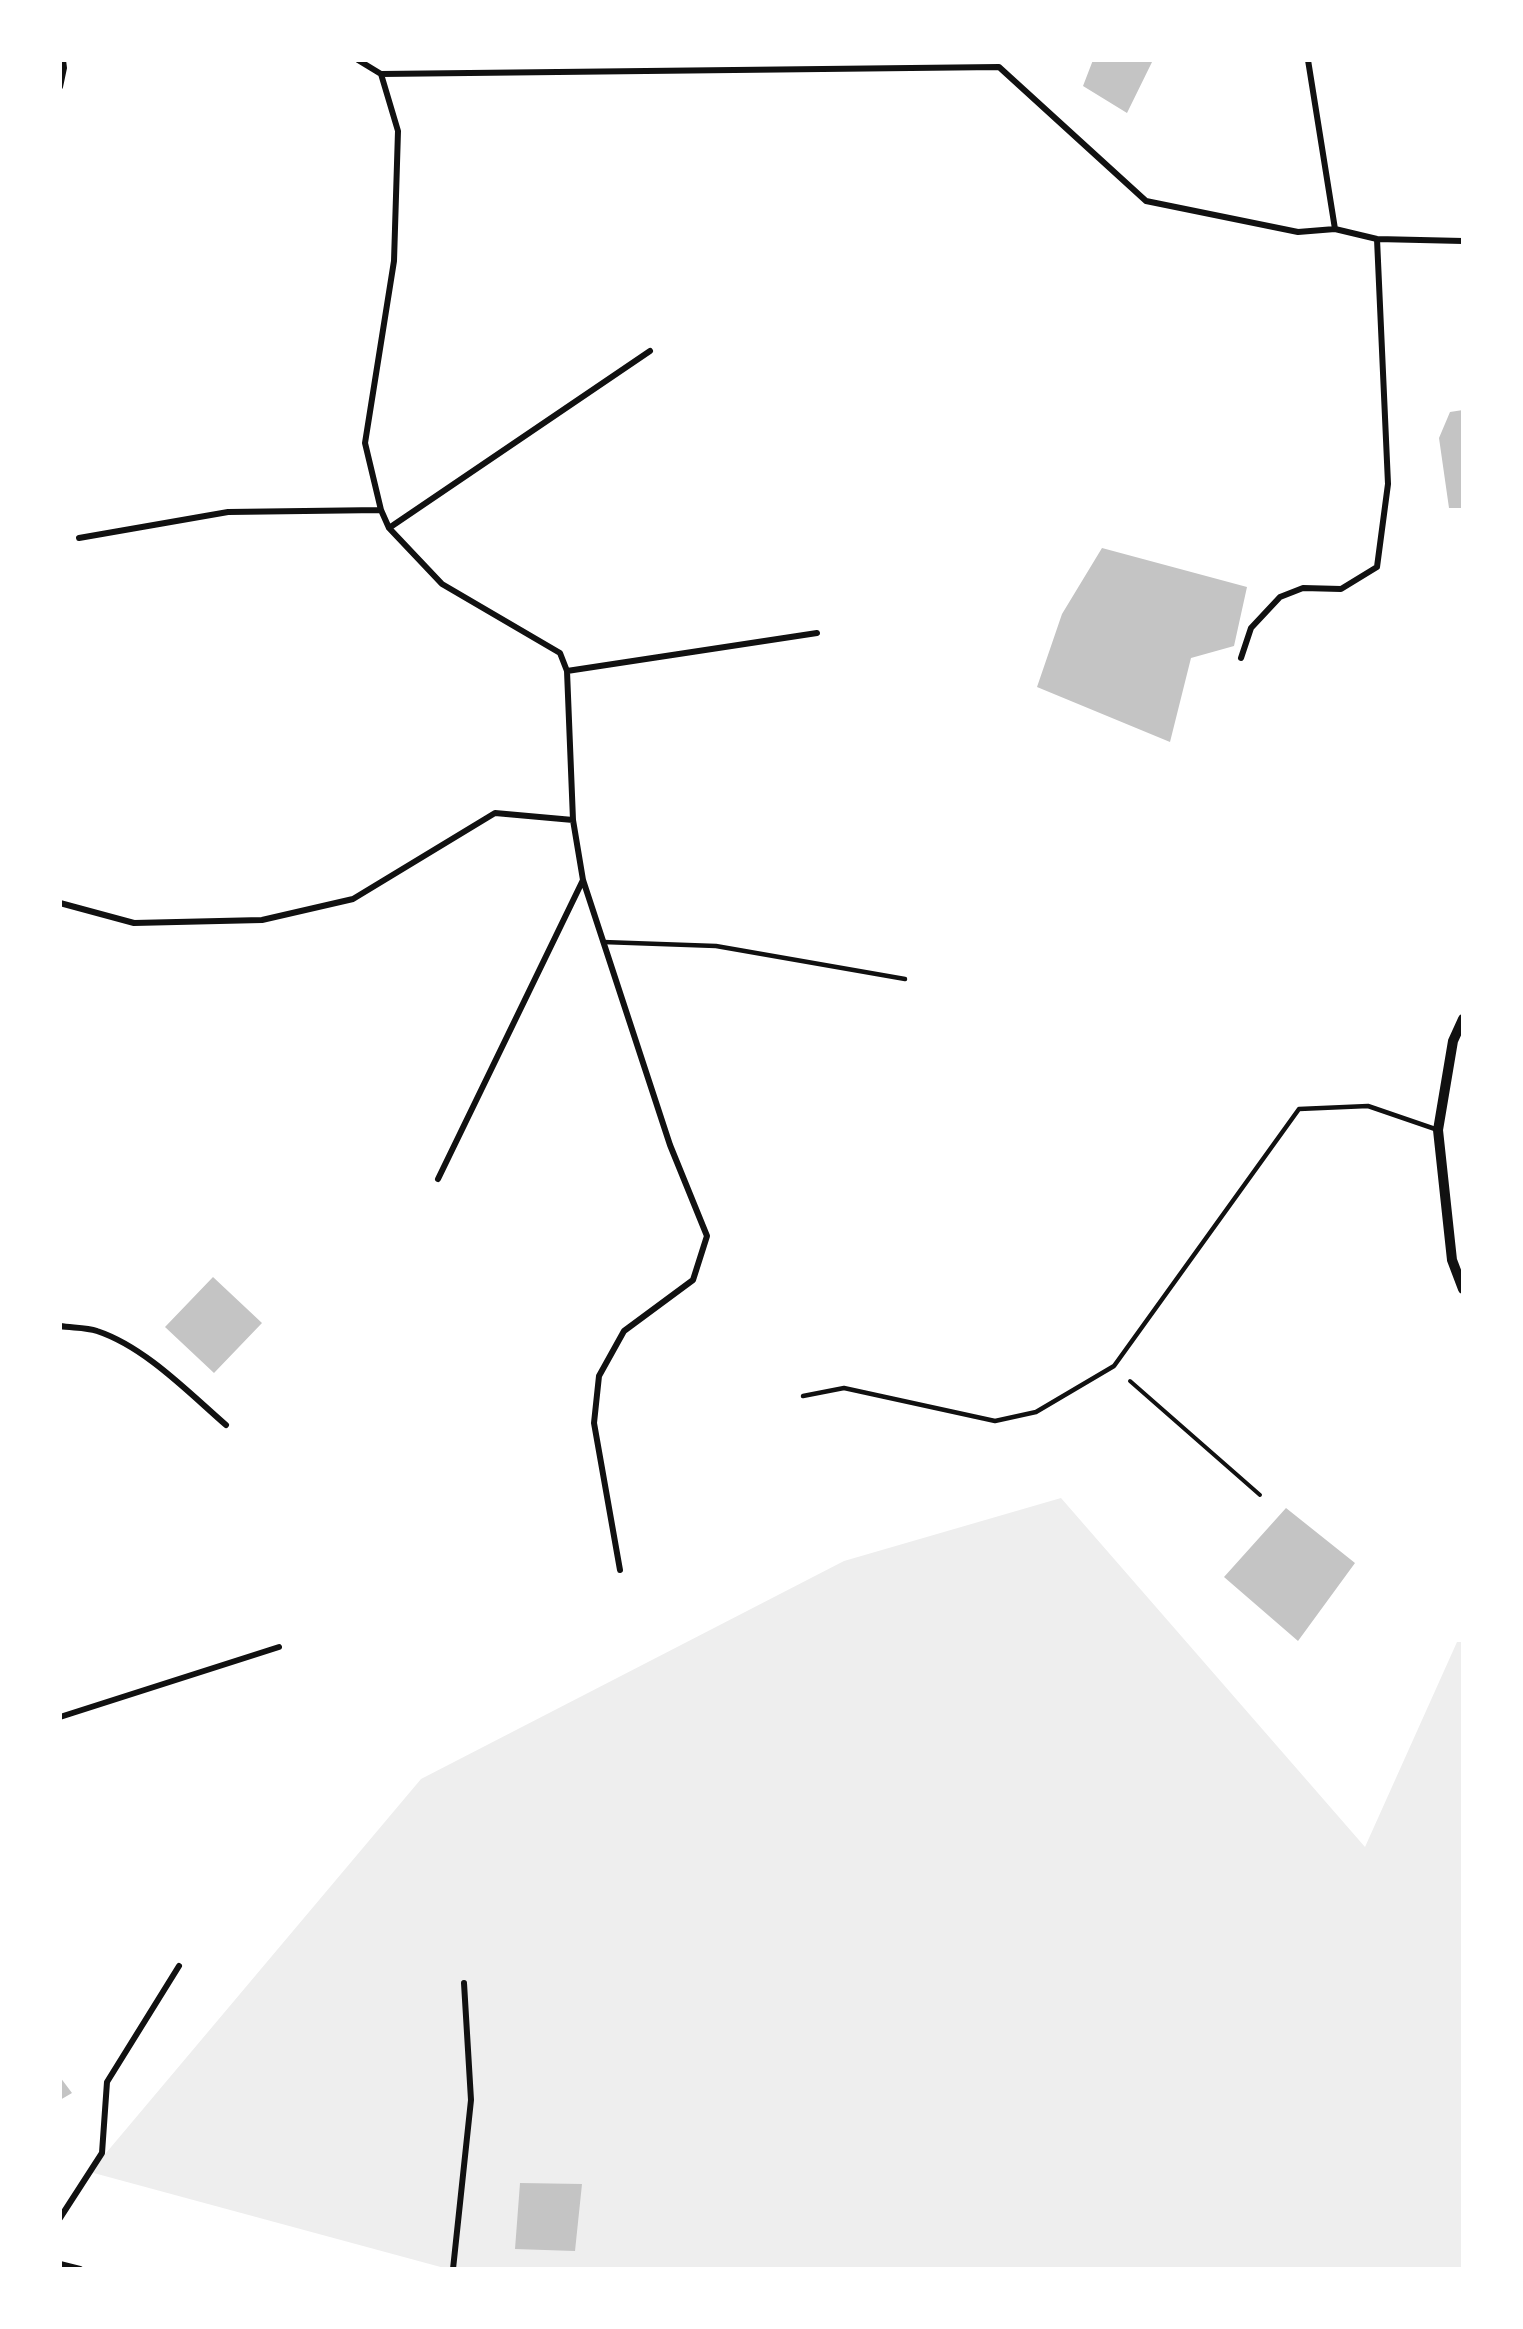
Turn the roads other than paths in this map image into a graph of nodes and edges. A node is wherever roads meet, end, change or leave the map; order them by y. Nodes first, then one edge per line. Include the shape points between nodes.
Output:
1 (63, 60) edge
2 (358, 60) edge
3 (1308, 60) edge
4 (1000, 63) edge
5 (381, 74) junction
6 (60, 87) edge
7 (1335, 229) junction
8 (1377, 239) junction
9 (1463, 241) edge
10 (650, 351) dead end
11 (381, 510) junction
12 (389, 528) junction
13 (79, 538) dead end
14 (817, 633) dead end
15 (1241, 658) dead end
16 (567, 671) junction
17 (573, 820) junction
18 (583, 880) junction
19 (60, 903) edge
20 (603, 942) junction
21 (905, 979) dead end
22 (1463, 1019) edge
23 (1438, 1130) junction
24 (438, 1179) dead end
25 (1463, 1289) edge
26 (60, 1326) edge
27 (803, 1396) dead end
28 (226, 1425) dead end
29 (620, 1570) dead end
30 (279, 1647) dead end
31 (60, 1717) edge
32 (179, 1966) dead end
33 (464, 1983) dead end
34 (60, 2218) edge
35 (60, 2264) edge
36 (80, 2269) edge
37 (453, 2269) edge

1 - 6 street
2 - 5 street
3 - 7 street
4 - 5 street
4 - 7 street via 1146,201 1298,232
5 - 11 street via 398,131 394,261 365,443
7 - 8 street
8 - 9 street
8 - 15 street via 1388,484 1377,567 1341,589 1303,588 1280,597 1251,627
10 - 12 street
11 - 12 street
11 - 13 street via 228,512
12 - 16 street via 442,584 560,653
14 - 16 street
16 - 17 street
17 - 18 street
17 - 19 street via 495,813 353,899 262,920 134,923
18 - 20 street
18 - 24 street
20 - 21 lane via 716,946
20 - 29 street via 670,1145 707,1236 693,1280 624,1331 599,1376 594,1423
22 - 23 street via 1453,1041
23 - 25 street via 1452,1260
23 - 27 lane via 1368,1106 1299,1109 1114,1366 1036,1412 994,1421 844,1388
26 - 28 street via 96,1330 129,1345
30 - 31 street
32 - 34 street via 107,2082 102,2153
33 - 37 street via 471,2100
35 - 36 street

